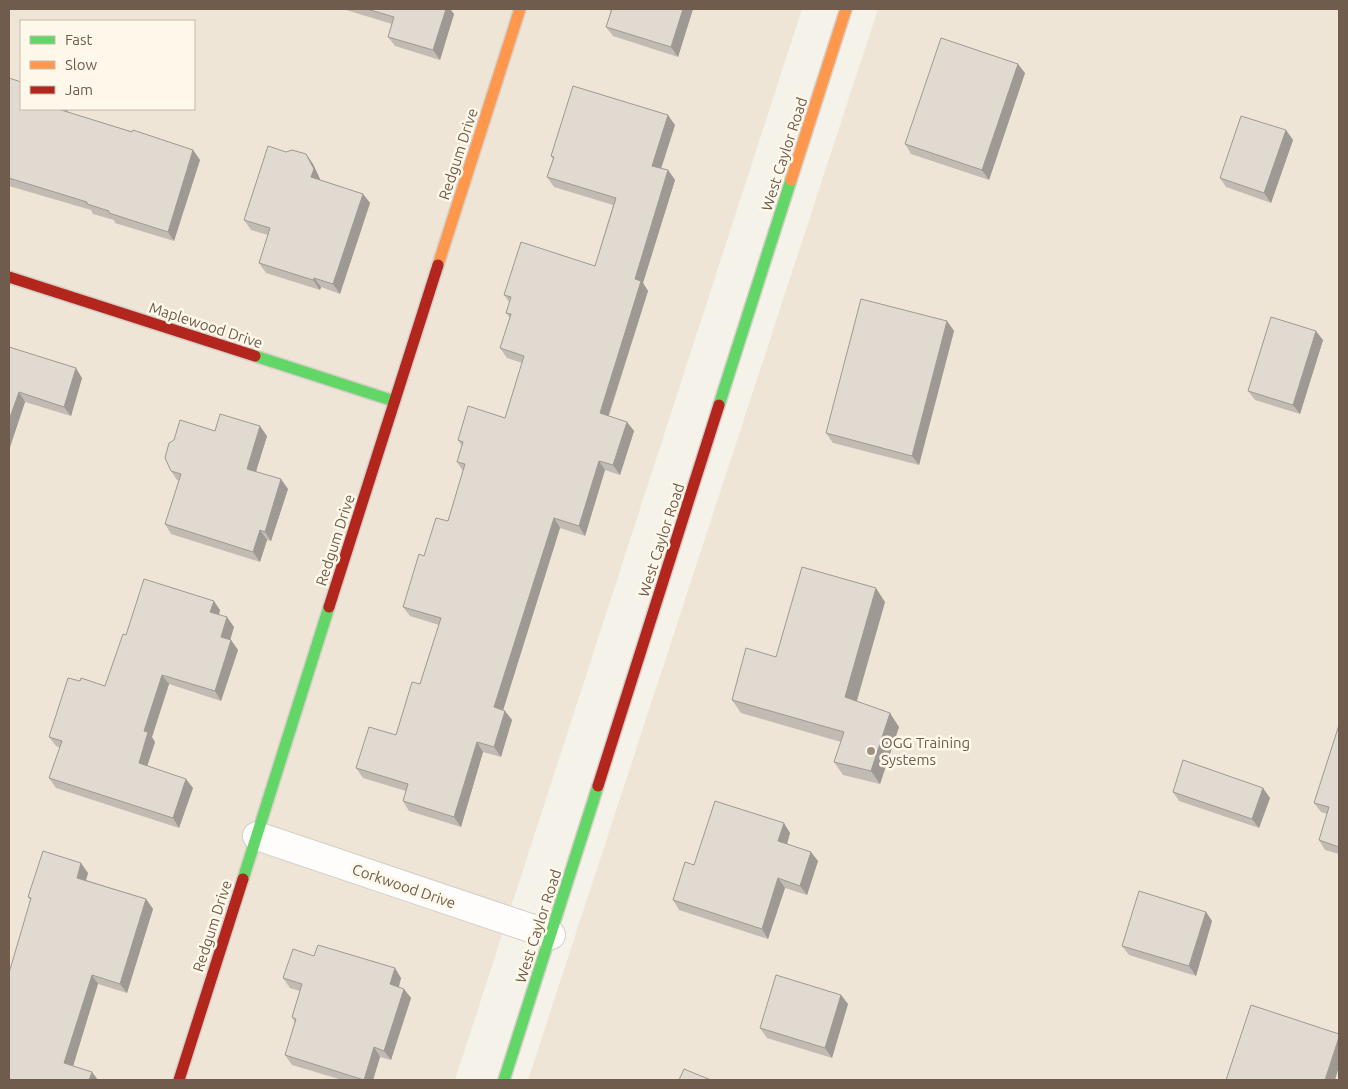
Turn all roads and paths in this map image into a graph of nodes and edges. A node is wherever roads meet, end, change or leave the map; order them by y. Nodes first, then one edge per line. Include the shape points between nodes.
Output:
1 (520, 9) edge
2 (846, 9) edge
3 (9, 277) edge
4 (394, 402) junction
5 (257, 836) junction
6 (551, 935) junction
7 (179, 1080) edge
8 (504, 1080) edge

1 - 4 street, Redgum Drive
2 - 6 street, West Caylor Road
3 - 4 street, Maplewood Drive
4 - 5 street, Redgum Drive
5 - 6 street, Corkwood Drive
5 - 7 street, Redgum Drive
6 - 8 street, West Caylor Road

